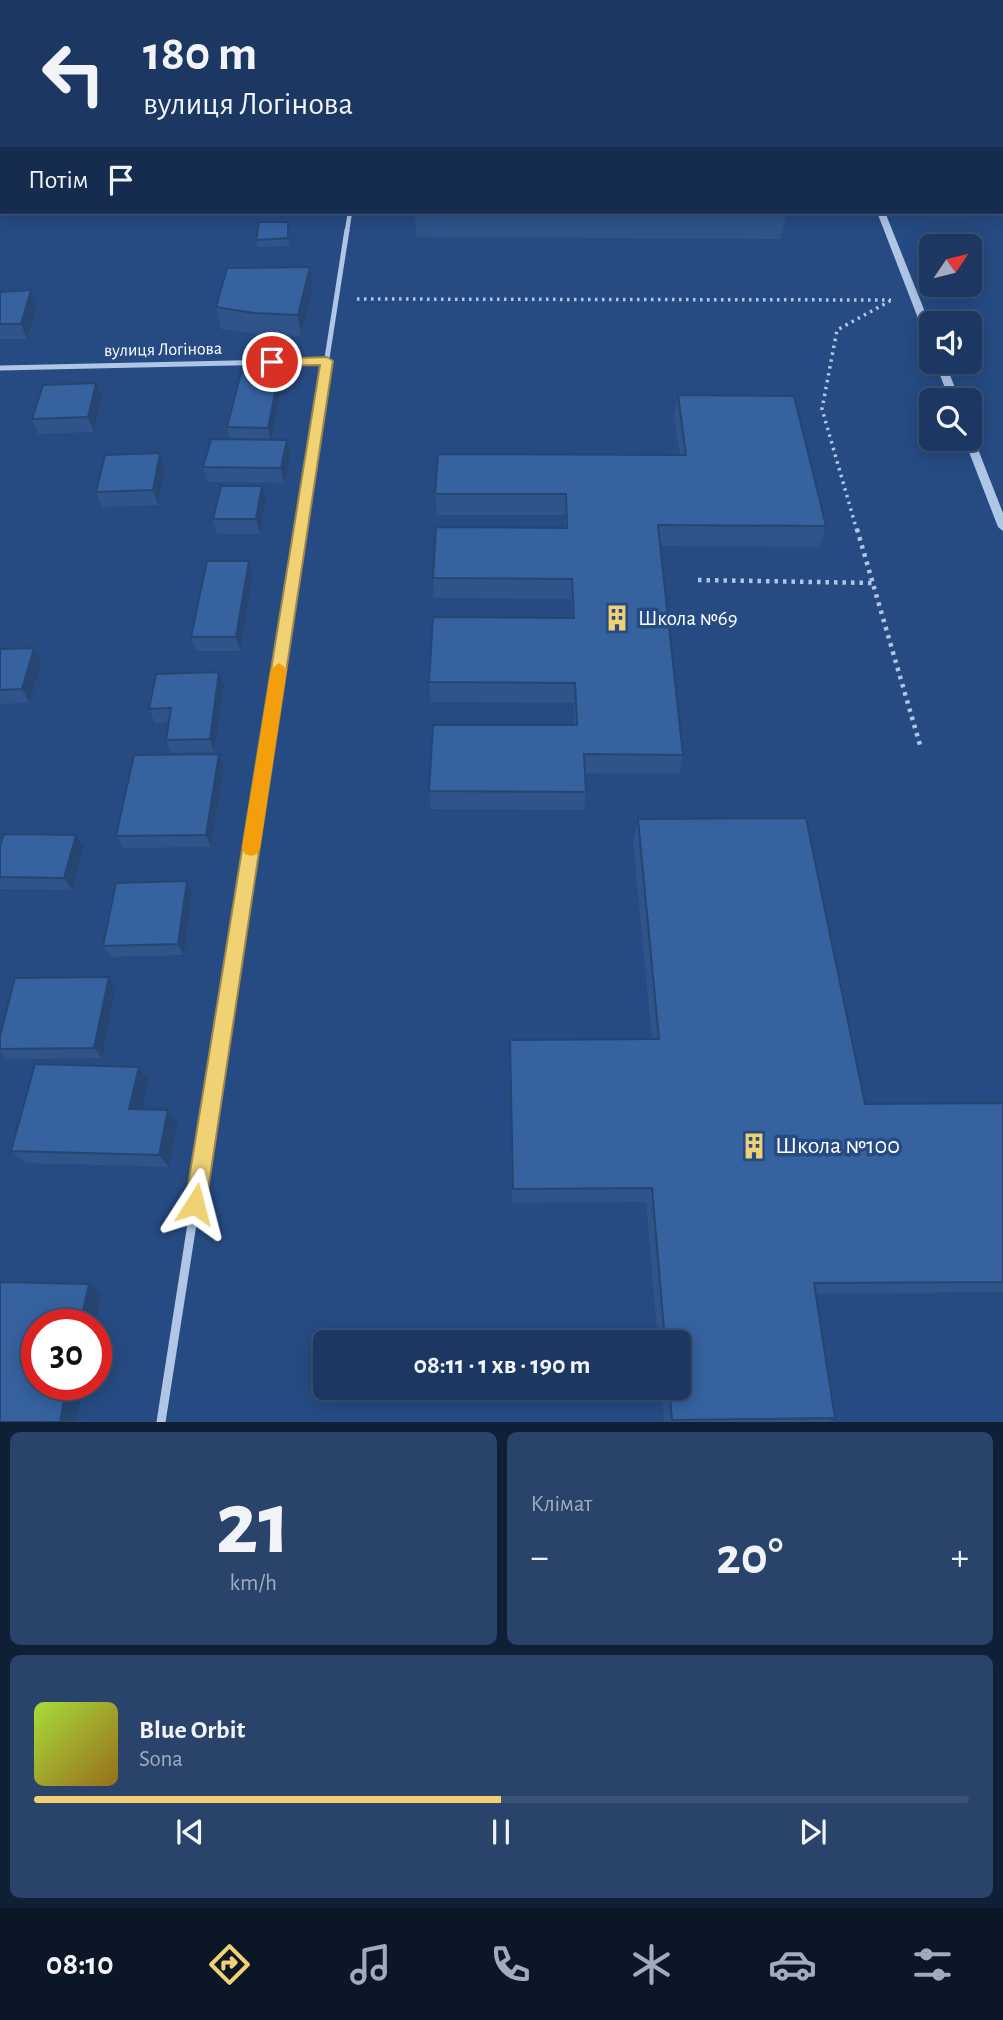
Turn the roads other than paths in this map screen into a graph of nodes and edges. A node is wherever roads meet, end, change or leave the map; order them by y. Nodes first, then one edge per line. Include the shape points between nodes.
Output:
1 (350, 214) edge
2 (882, 214) edge
3 (920, 311) edge
4 (327, 361) junction
5 (0, 368) edge
6 (974, 451) edge
7 (1003, 527) edge
8 (161, 1422) edge

1 - 4 street
2 - 3 street
4 - 5 street, вулиця Логінова
4 - 8 street
6 - 7 street

